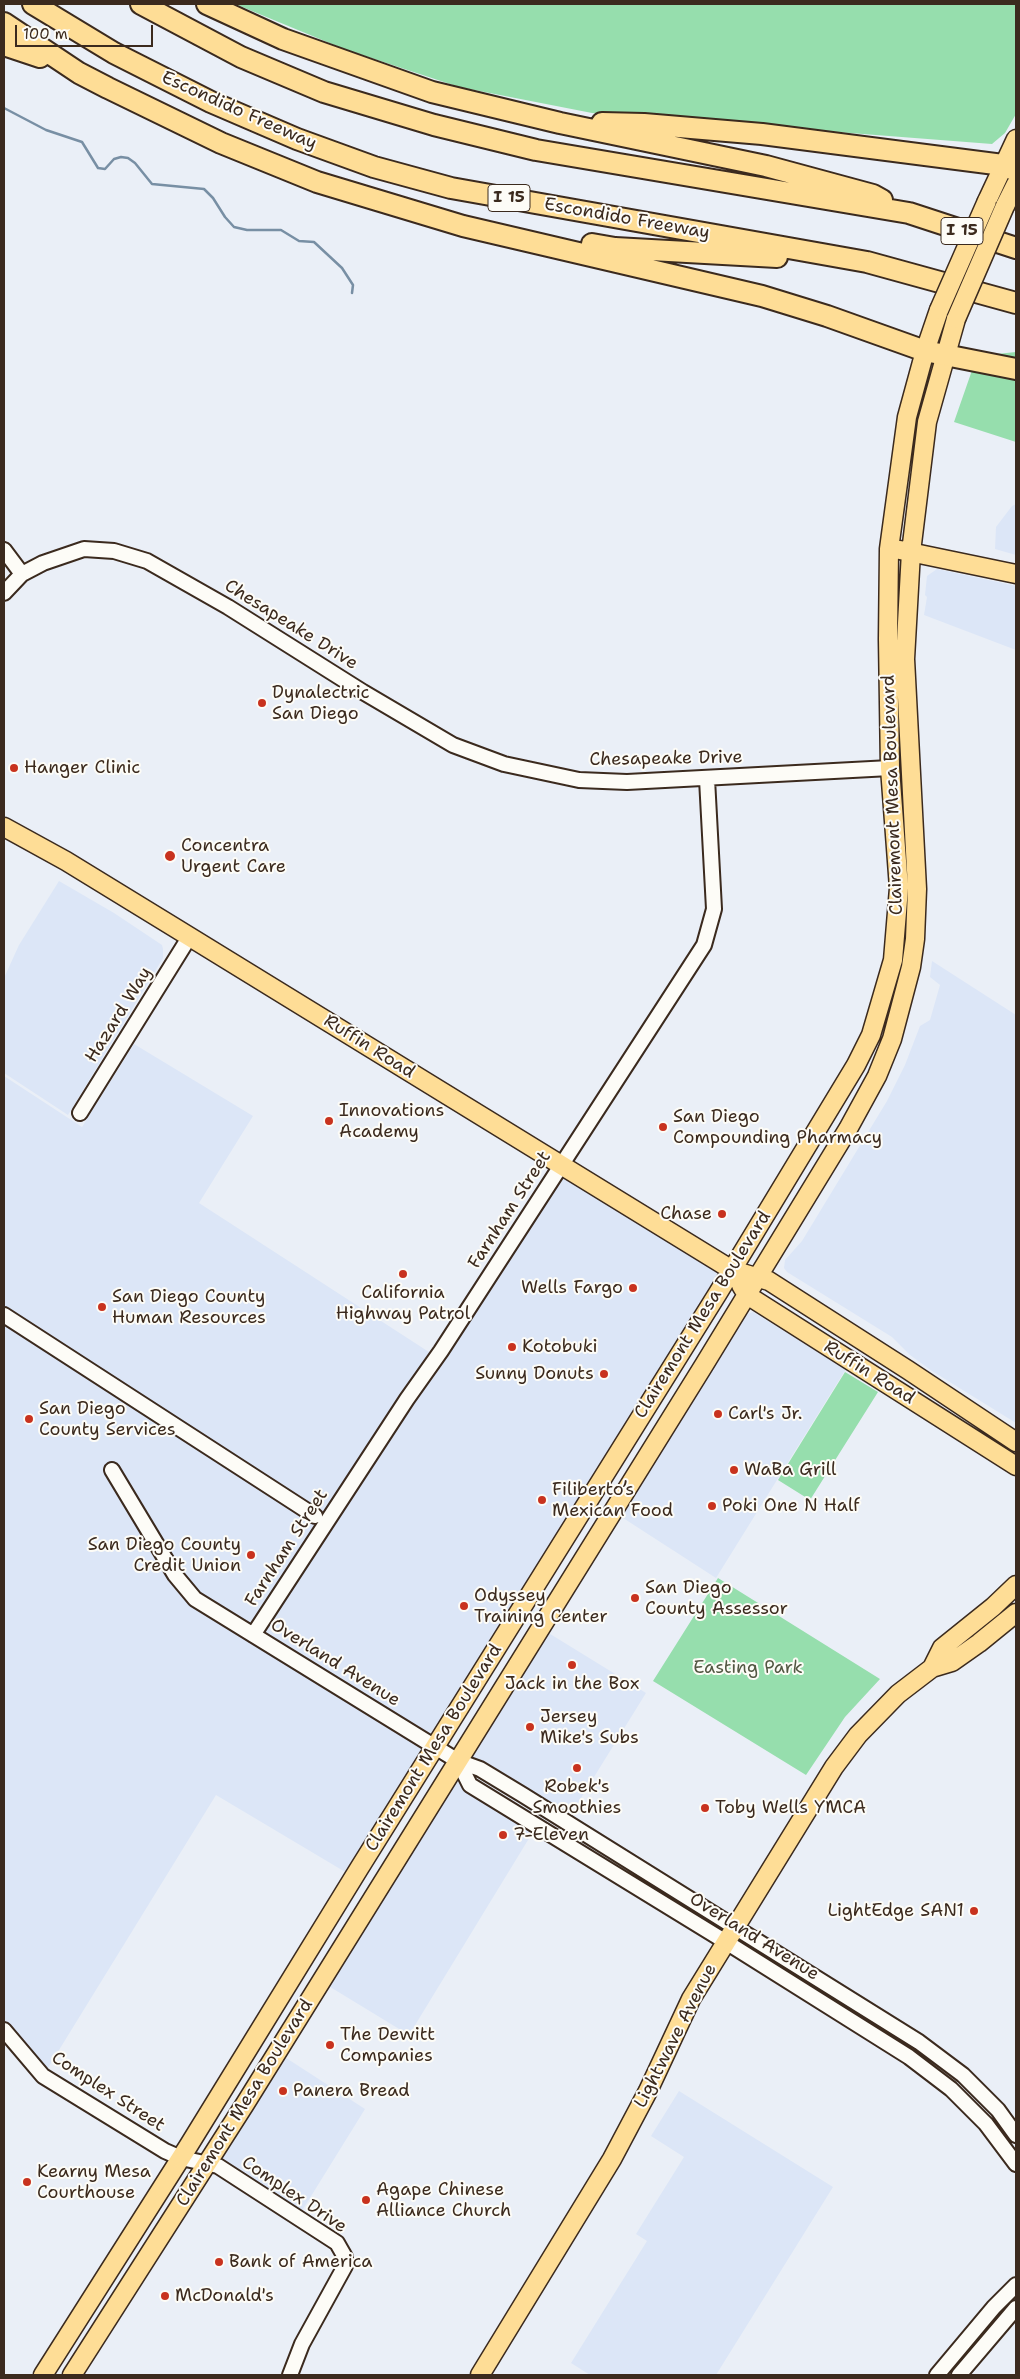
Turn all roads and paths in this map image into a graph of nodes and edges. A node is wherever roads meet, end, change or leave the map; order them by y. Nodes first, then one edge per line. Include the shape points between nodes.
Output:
1 (32, 4) edge
2 (141, 4) edge
3 (207, 4) edge
4 (4, 23) edge
5 (4, 45) edge
6 (79, 72) junction
7 (560, 123) junction
8 (1016, 139) edge
9 (1010, 168) edge
10 (1016, 184) edge
11 (909, 213) junction
12 (425, 215) junction
13 (1016, 248) edge
14 (867, 262) junction
15 (1016, 303) edge
16 (925, 351) junction
17 (944, 354) junction
18 (1016, 369) edge
19 (890, 549) junction
20 (4, 550) edge
21 (911, 552) junction
22 (22, 574) junction
23 (1016, 574) edge
24 (4, 593) edge
25 (890, 768) junction
26 (707, 779) junction
27 (4, 827) edge
28 (190, 936) junction
29 (80, 1113) dead end
30 (562, 1166) junction
31 (732, 1270) junction
32 (759, 1276) junction
33 (747, 1295) junction
34 (4, 1315) edge
35 (1016, 1442) edge
36 (1016, 1466) edge
37 (112, 1470) dead end
38 (315, 1516) dead end
39 (1016, 1585) edge
40 (1016, 1614) edge
41 (253, 1634) junction
42 (932, 1668) junction
43 (436, 1747) junction
44 (458, 1761) junction
45 (731, 1934) junction
46 (4, 2030) edge
47 (1016, 2134) edge
48 (181, 2158) junction
49 (208, 2163) junction
50 (1016, 2164) edge
51 (118, 2257) junction
52 (1016, 2285) edge
53 (1016, 2308) edge
54 (108, 2319) junction
55 (43, 2375) edge
56 (72, 2375) edge
57 (290, 2375) edge
58 (480, 2375) edge
59 (937, 2375) edge
60 (958, 2375) edge

1 - 14 highway, Escondido Freeway / I 15 via 114,54 211,102 297,139 374,167 451,188
2 - 11 highway, I 15 via 241,57 324,92 434,125 536,150
3 - 7 highway via 283,39 368,71 432,92
4 - 6 highway
5 - 6 highway
6 - 12 highway via 179,124 277,167
7 - 9 highway via 644,124 762,134
7 - 11 highway via 766,166 873,195
8 - 9 main road, Clairemont Mesa Boulevard
9 - 16 main road, Clairemont Mesa Boulevard, bridge via 987,201 939,310
10 - 17 main road, Clairemont Mesa Boulevard, bridge via 956,319
11 - 13 highway, I 15
12 - 14 highway via 615,248
12 - 16 highway via 762,296
14 - 15 highway, Escondido Freeway / I 15
16 - 17 highway
16 - 19 main road, Clairemont Mesa Boulevard via 907,417
17 - 18 highway
17 - 21 main road, Clairemont Mesa Boulevard via 927,422
19 - 21 main road
19 - 25 main road, Clairemont Mesa Boulevard
20 - 22 street
21 - 23 main road
21 - 32 main road, Clairemont Mesa Boulevard via 905,659 918,889 911,966 892,1039 877,1076
22 - 24 street, Chesapeake Drive
22 - 26 street, Chesapeake Drive via 84,549 114,551 147,560 400,714 478,756 579,780
25 - 26 street, Chesapeake Drive
25 - 31 main road, Clairemont Mesa Boulevard via 899,888 893,960 880,1009 856,1065
26 - 30 street, Farnham Street via 714,909 704,945
27 - 28 main road, Ruffin Road
28 - 29 street, Hazard Way
28 - 30 main road, Ruffin Road
30 - 31 main road, Ruffin Road
30 - 41 street, Farnham Street
31 - 32 main road, Ruffin Road
31 - 33 main road, Ruffin Road
31 - 43 main road, Clairemont Mesa Boulevard
32 - 33 main road, Clairemont Mesa Boulevard
32 - 35 main road, Ruffin Road
33 - 36 main road, Ruffin Road
33 - 44 main road, Clairemont Mesa Boulevard
34 - 38 street
37 - 41 street, Overland Avenue via 174,1575 185,1588 195,1599
39 - 42 main road, Lightwave Avenue via 942,1648
40 - 42 main road, Lightwave Avenue via 952,1662
41 - 43 street, Overland Avenue
42 - 45 main road, Lightwave Avenue via 898,1694 858,1735 834,1767
43 - 44 street, Overland Avenue
43 - 48 main road, Clairemont Mesa Boulevard
44 - 45 street, Overland Avenue via 470,1784
44 - 49 main road, Clairemont Mesa Boulevard
45 - 47 street, Overland Avenue via 919,2042 963,2075 998,2110
45 - 50 street, Overland Avenue via 951,2089 986,2124
45 - 58 main road, Lightwave Avenue via 691,1999 612,2158
46 - 48 street, Complex Street via 43,2076
48 - 49 street, Complex Street
48 - 51 main road, Clairemont Mesa Boulevard
49 - 54 main road, Clairemont Mesa Boulevard
49 - 57 street, Complex Drive via 222,2168 337,2243 345,2257 341,2276 313,2322
51 - 54 main road via 115,2278 101,2302
51 - 55 main road, Clairemont Mesa Boulevard
52 - 59 street
53 - 60 street
54 - 56 main road, Clairemont Mesa Boulevard

